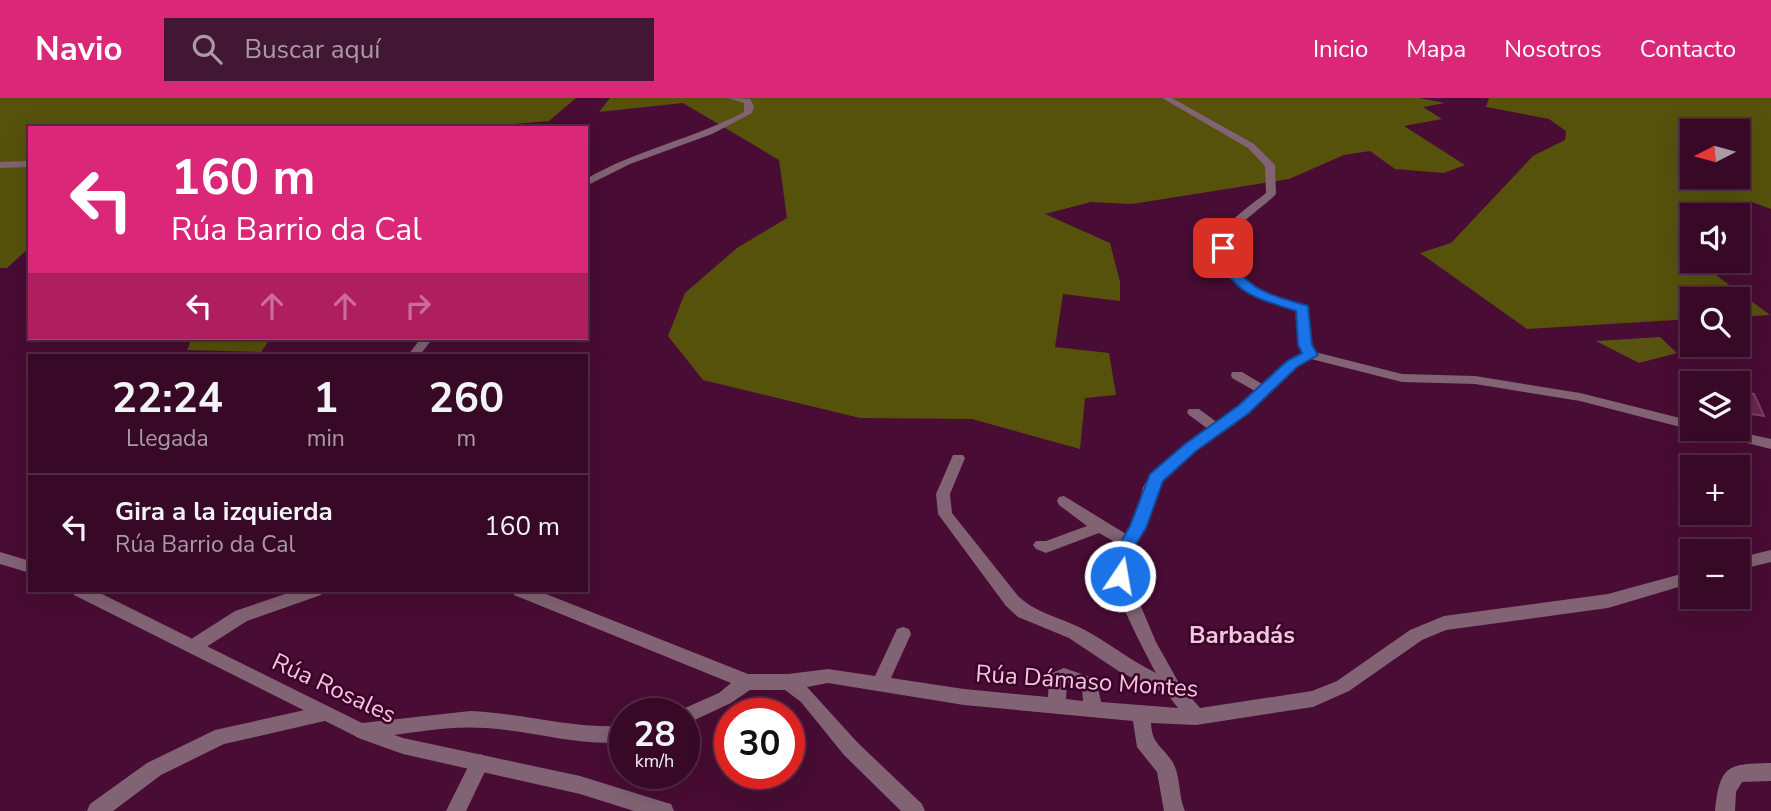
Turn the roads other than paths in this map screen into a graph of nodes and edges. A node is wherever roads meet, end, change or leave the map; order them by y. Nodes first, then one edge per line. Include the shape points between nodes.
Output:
1 (732, 98) edge
2 (1166, 98) edge
3 (28, 164) edge
4 (0, 165) edge
5 (588, 182) edge
6 (425, 340) edge
7 (415, 354) edge
8 (1310, 355) junction
9 (1237, 375) dead end
10 (1265, 391) junction
11 (1194, 412) dead end
12 (1680, 422) edge
13 (1217, 429) junction
14 (1750, 439) edge
15 (1771, 444) edge
16 (958, 458) dead end
17 (1064, 501) dead end
18 (1100, 527) junction
19 (1128, 542) junction
20 (1041, 545) dead end
21 (1771, 556) edge
22 (0, 558) edge
23 (1750, 561) edge
24 (28, 566) edge
25 (1680, 580) edge
26 (84, 592) edge
27 (309, 592) edge
28 (525, 592) edge
29 (903, 634) dead end
30 (194, 646) junction
31 (747, 682) junction
32 (788, 682) junction
33 (880, 683) junction
34 (1174, 690) junction
35 (1056, 705) junction
36 (700, 710) edge
37 (1093, 710) junction
38 (323, 714) junction
39 (1141, 714) junction
40 (1196, 717) junction
41 (360, 731) junction
42 (609, 734) edge
43 (480, 763) junction
44 (1771, 772) edge
45 (97, 811) edge
46 (456, 811) edge
47 (664, 811) edge
48 (915, 811) edge
49 (1175, 811) edge
50 (1725, 811) edge

1 - 5 street via 747,101 748,113 639,156
2 - 8 street via 1251,146 1270,165 1271,194 1238,221 1223,248 1240,283 1303,309
3 - 4 street
6 - 7 street
8 - 10 street via 1292,364
8 - 12 street via 1402,378 1475,380 1580,397
9 - 10 street
10 - 13 street
11 - 13 street
13 - 19 street via 1156,478
14 - 15 street
16 - 34 street via 943,494 945,514 1012,601 1024,612 1075,633 1126,667
17 - 18 street
18 - 19 street
18 - 20 street
19 - 34 street via 1119,561 1120,576
21 - 23 street
22 - 24 street
25 - 40 street, Rúa Dámaso Montes via 1608,601 1444,623 1416,635 1331,693
26 - 30 street, Rúa Rosales
27 - 30 street via 241,615
28 - 31 street
29 - 33 street
30 - 38 street, Rúa Rosales
31 - 32 street, Rúa Dámaso Montes
31 - 36 street
32 - 33 street, Rúa Dámaso Montes via 828,676
32 - 48 street
33 - 35 street, Rúa Dámaso Montes
34 - 40 street
35 - 37 street, Rúa Dámaso Montes
35 - 37 street via 1058,678 1064,675 1090,684
37 - 39 street, Rúa Dámaso Montes
38 - 41 street, Rúa Rosales
38 - 45 street via 221,736 154,769
39 - 40 street, Rúa Dámaso Montes
39 - 49 street via 1143,741 1166,768
41 - 42 street via 483,720 574,734
41 - 43 street, Rúa Rosales
43 - 46 street
43 - 47 street, Rúa Rosales via 580,785
44 - 50 street via 1737,772 1727,790

